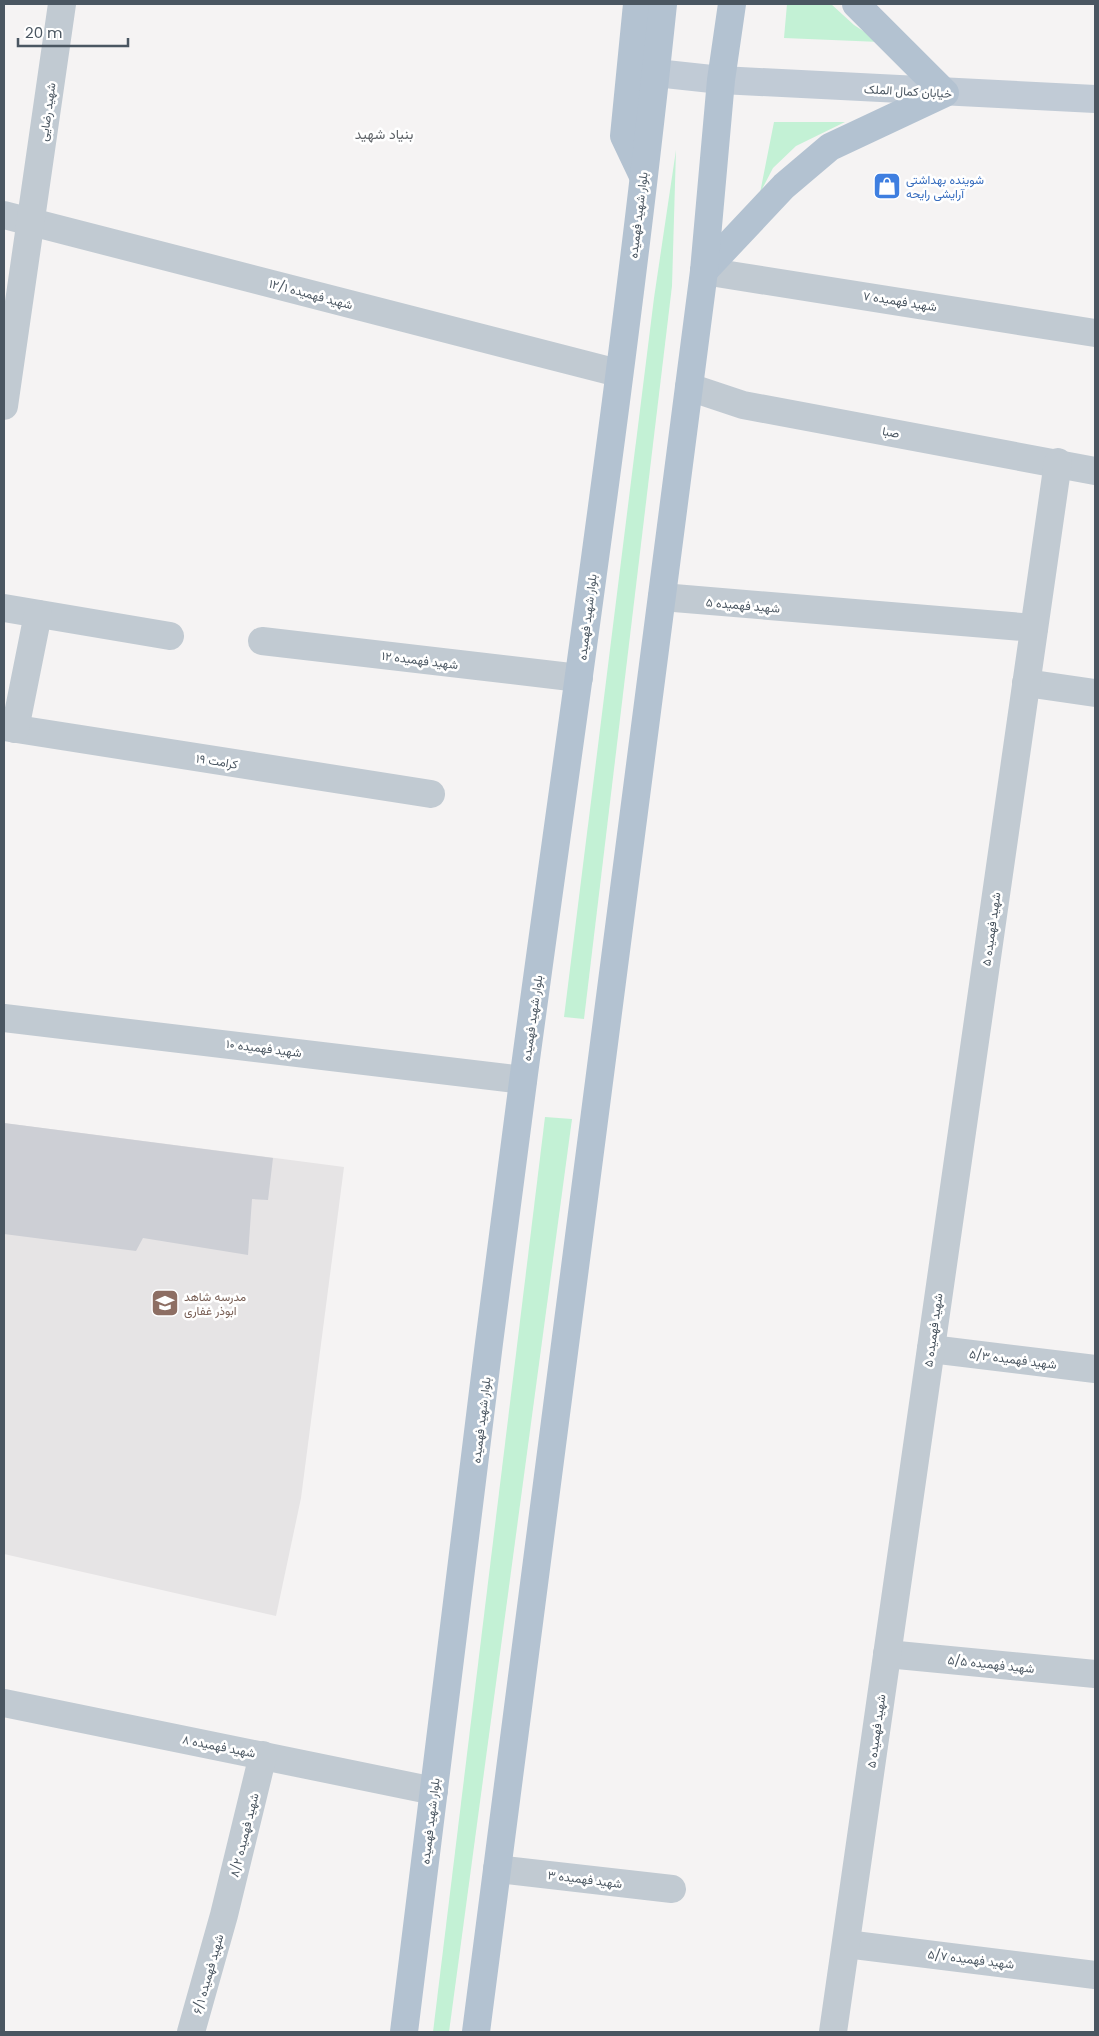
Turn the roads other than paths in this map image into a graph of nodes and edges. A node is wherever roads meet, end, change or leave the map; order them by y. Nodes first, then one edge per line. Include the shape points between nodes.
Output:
1 (62, 4) edge
2 (637, 4) edge
3 (663, 4) edge
4 (732, 4) edge
5 (856, 4) edge
6 (656, 74) junction
7 (721, 80) junction
8 (945, 93) junction
9 (1095, 99) edge
10 (643, 176) junction
11 (4, 215) edge
12 (31, 221) junction
13 (704, 271) junction
14 (1095, 333) edge
15 (618, 373) junction
16 (689, 387) junction
17 (4, 406) edge
18 (1058, 462) junction
19 (1095, 471) edge
20 (662, 597) junction
21 (4, 608) edge
22 (38, 614) junction
23 (1034, 628) junction
24 (170, 636) dead end
25 (262, 642) dead end
26 (579, 678) junction
27 (1026, 683) junction
28 (1095, 694) edge
29 (9, 728) edge
30 (431, 794) dead end
31 (4, 1018) edge
32 (523, 1080) junction
33 (931, 1349) junction
34 (1095, 1369) edge
35 (887, 1654) junction
36 (1095, 1674) edge
37 (4, 1703) edge
38 (263, 1755) junction
39 (434, 1791) junction
40 (497, 1869) junction
41 (672, 1889) dead end
42 (224, 1915) joint
43 (846, 1944) junction
44 (1095, 1974) edge
45 (191, 2032) edge
46 (404, 2032) edge
47 (476, 2032) edge
48 (833, 2032) edge

1 - 12 street, شهید رضایی
2 - 10 main road via 624,136
3 - 6 main road, بلوار شهید فهمیده
4 - 7 main road
5 - 8 main road
6 - 7 main road, خیابان کمال الملک
6 - 10 main road, بلوار شهید فهمیده
7 - 8 main road, خیابان کمال الملک
7 - 13 main road
8 - 9 main road, خیابان کمال الملک
8 - 13 main road via 830,147 784,186
10 - 15 main road, بلوار شهید فهمیده
11 - 12 street, شهید فهمیده ۱۲/۱
12 - 15 street, شهید فهمیده ۱۲/۱
12 - 17 street, شهید رضایی
13 - 14 street, شهید فهمیده ۷
13 - 16 main road
15 - 26 main road, بلوار شهید فهمیده
16 - 18 street, صبا via 743,405
16 - 20 main road
18 - 19 street, صبا
18 - 23 street, شهید فهمیده ۵
20 - 23 street, شهید فهمیده ۵
20 - 40 main road
21 - 22 street
22 - 24 street
22 - 29 street
23 - 27 street, شهید فهمیده ۵
25 - 26 street, شهید فهمیده ۱۲
26 - 32 main road, بلوار شهید فهمیده
27 - 28 street
27 - 33 street, شهید فهمیده ۵
29 - 30 street, کرامت ۱۹
31 - 32 street, شهید فهمیده ۱۰
32 - 39 main road, بلوار شهید فهمیده
33 - 34 street, شهید فهمیده ۵/۳
33 - 35 street, شهید فهمیده ۵
35 - 36 street, شهید فهمیده ۵/۵
35 - 43 street, شهید فهمیده ۵
37 - 38 street, شهید فهمیده ۸
38 - 39 street, شهید فهمیده ۸
38 - 42 street, شهید فهمیده ۸/۲
39 - 46 main road, بلوار شهید فهمیده
40 - 41 street, شهید فهمیده ۳
40 - 47 main road
42 - 45 street, شهید فهمیده ۶/۱
43 - 44 street, شهید فهمیده ۵/۷
43 - 48 street, شهید فهمیده ۵

